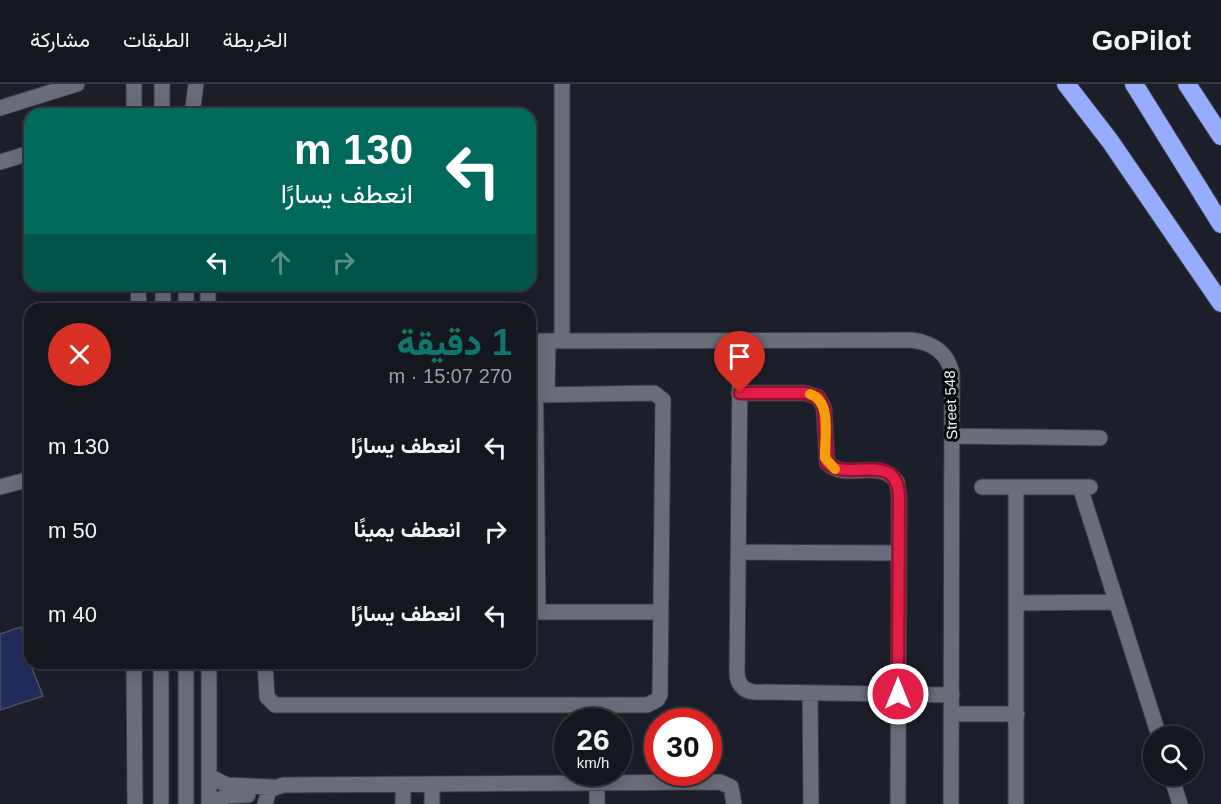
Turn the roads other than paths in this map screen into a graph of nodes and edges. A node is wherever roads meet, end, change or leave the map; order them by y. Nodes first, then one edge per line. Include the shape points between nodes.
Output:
1 (77, 84) edge
2 (162, 84) edge
3 (196, 84) edge
4 (562, 84) edge
5 (1066, 84) edge
6 (1134, 84) edge
7 (1186, 84) edge
8 (136, 87) edge
9 (0, 108) edge
10 (134, 108) edge
11 (162, 108) edge
12 (193, 108) edge
13 (1221, 136) edge
14 (24, 155) edge
15 (0, 162) edge
16 (1221, 224) edge
17 (1221, 303) edge
18 (544, 341) edge
19 (740, 369) dead end
20 (740, 393) junction
21 (542, 395) junction
22 (952, 436) junction
23 (1100, 438) dead end
24 (24, 481) edge
25 (0, 487) edge
26 (982, 487) dead end
27 (1016, 488) junction
28 (738, 552) junction
29 (898, 553) junction
30 (536, 558) edge
31 (1116, 602) junction
32 (1017, 603) junction
33 (536, 612) edge
34 (660, 612) junction
35 (134, 669) edge
36 (161, 669) edge
37 (186, 669) edge
38 (209, 669) edge
39 (265, 669) edge
40 (133, 683) junction
41 (810, 693) junction
42 (898, 694) junction
43 (952, 695) junction
44 (161, 710) junction
45 (952, 714) junction
46 (1017, 714) junction
47 (1156, 726) edge
48 (209, 776) junction
49 (554, 783) edge
50 (632, 783) edge
51 (403, 784) junction
52 (432, 784) junction
53 (597, 786) edge
54 (1174, 786) edge
55 (268, 795) edge
56 (135, 804) edge
57 (161, 804) edge
58 (186, 804) edge
59 (211, 804) edge
60 (403, 804) edge
61 (432, 804) edge
62 (597, 804) edge
63 (734, 804) edge
64 (811, 804) edge
65 (898, 804) edge
66 (951, 804) edge
67 (1016, 804) edge
68 (1180, 804) edge

1 - 9 street
2 - 11 street
3 - 12 street
4 - 18 street
5 - 17 highway
6 - 16 highway
7 - 13 highway
8 - 10 street
14 - 15 street
18 - 21 street
18 - 22 street, Street 548 via 924,342 943,352 950,362
19 - 20 street
20 - 28 street
20 - 29 street via 805,393 818,397 824,408 827,463 836,469 880,470 897,482
21 - 30 street
21 - 34 street via 662,396
22 - 23 street
22 - 43 street, Street 548
24 - 25 street
26 - 27 street
27 - 31 street via 1085,487
27 - 32 street
28 - 29 street
28 - 41 street via 739,684 754,692
29 - 42 street
31 - 32 street
31 - 47 street
32 - 46 street
33 - 34 street
34 - 39 street via 660,695 647,705 275,705 267,697
35 - 40 street
36 - 44 street
37 - 58 street
38 - 48 street
40 - 44 street
40 - 56 street
41 - 42 street
41 - 64 street
42 - 43 street
42 - 65 street
43 - 45 street, Street 548
44 - 57 street
45 - 46 street
45 - 66 street, Street 548
46 - 67 street
48 - 55 street via 227,785
48 - 59 street
49 - 52 street
50 - 63 street via 724,783 734,791
51 - 52 street
51 - 55 street via 283,784
51 - 60 street
52 - 61 street
53 - 62 street
54 - 68 street
55 - 59 street via 226,796

